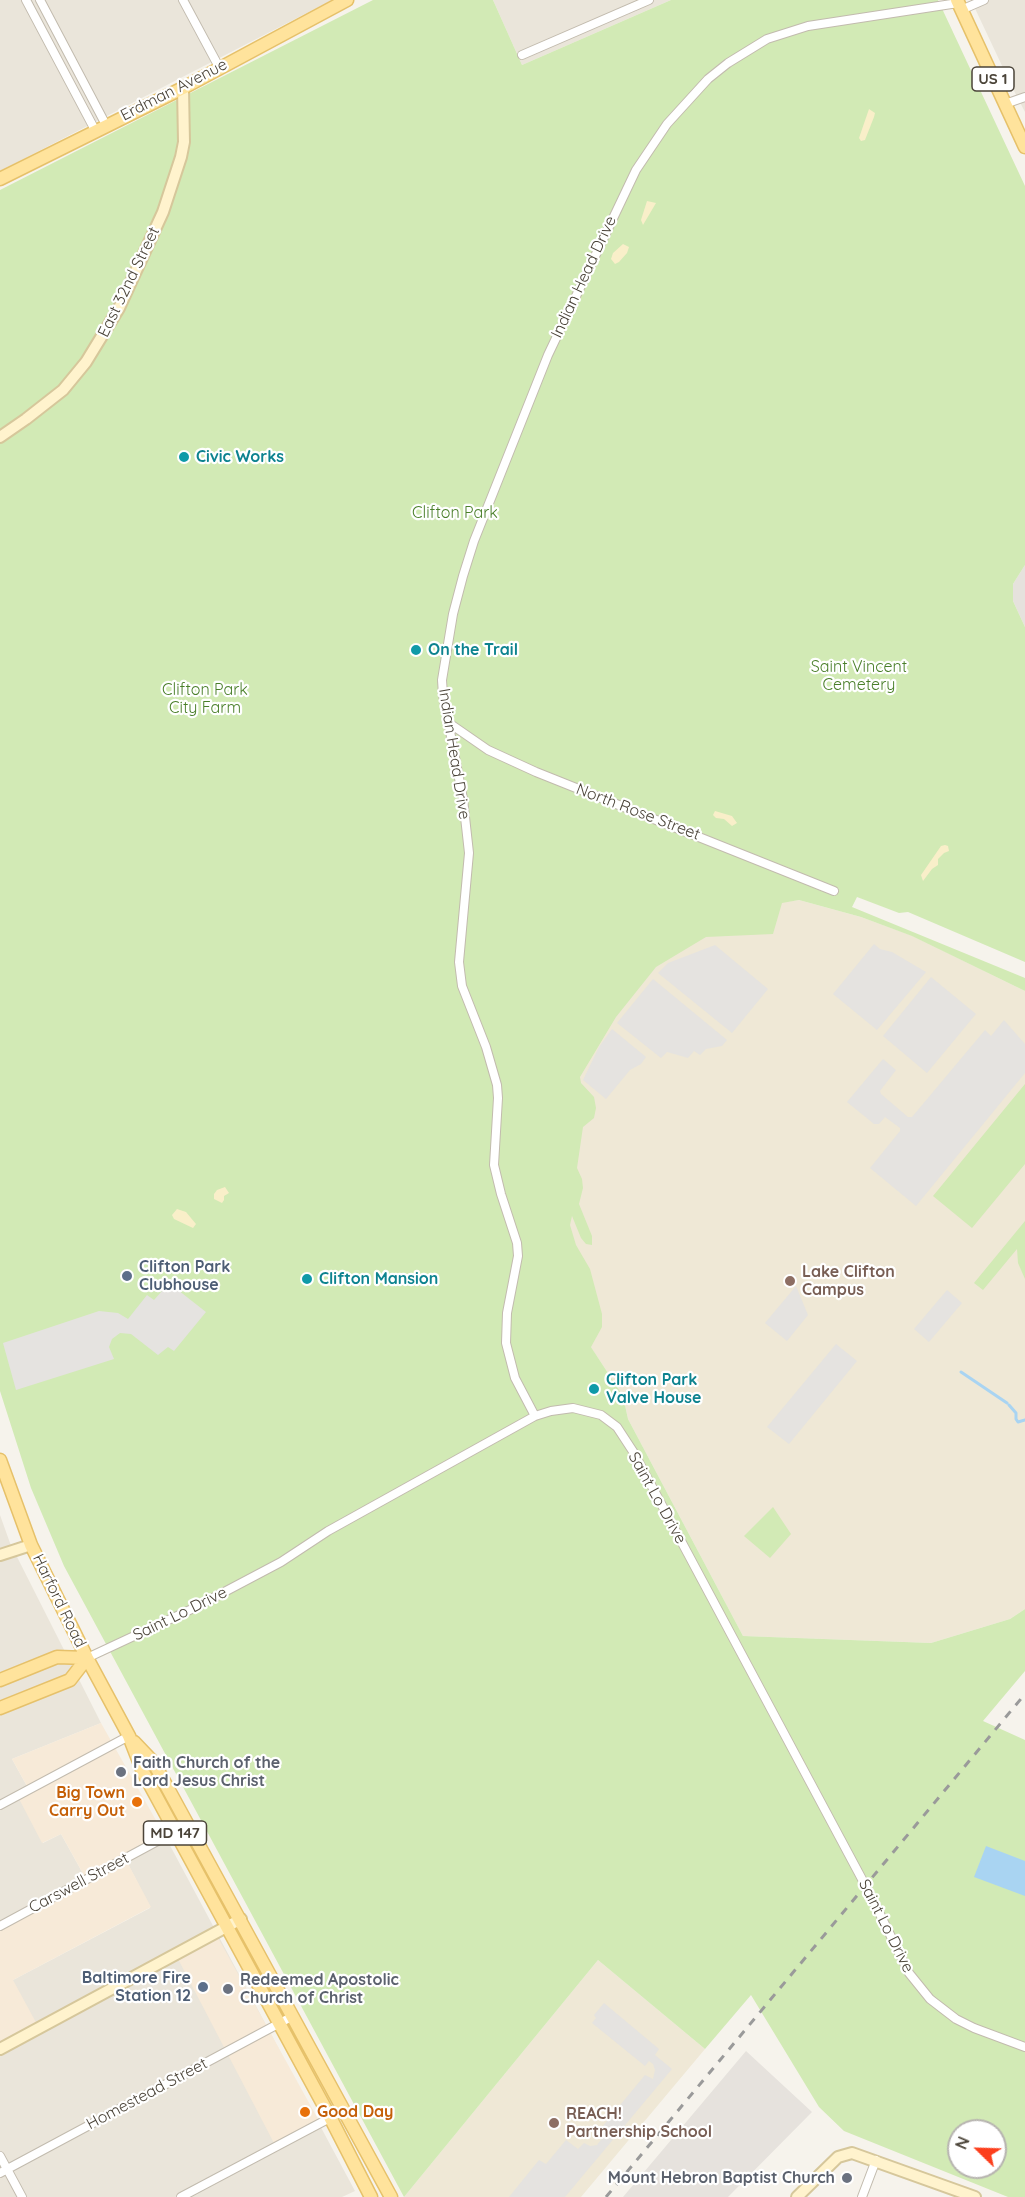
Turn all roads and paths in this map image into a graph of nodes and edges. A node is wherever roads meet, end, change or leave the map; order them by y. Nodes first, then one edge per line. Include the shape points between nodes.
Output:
1 (26, 0) edge
2 (40, 0) edge
3 (183, 0) edge
4 (346, 0) edge
5 (649, 0) edge
6 (984, 0) edge
7 (640, 2) edge
8 (959, 4) edge
9 (522, 55) dead end
10 (219, 67) junction
11 (183, 88) junction
12 (1025, 97) edge
13 (1005, 104) junction
14 (100, 127) junction
15 (1025, 147) edge
16 (0, 179) edge
17 (0, 436) edge
18 (448, 723) junction
19 (834, 891) dead end
20 (535, 1416) junction
21 (0, 1460) edge
22 (31, 1545) junction
23 (0, 1555) edge
24 (87, 1658) junction
25 (0, 1680) edge
26 (0, 1708) edge
27 (129, 1736) junction
28 (0, 1805) edge
29 (189, 1824) junction
30 (174, 1832) junction
31 (241, 1919) junction
32 (0, 1926) edge
33 (227, 1927) junction
34 (293, 2016) junction
35 (279, 2023) junction
36 (1025, 2047) edge
37 (0, 2049) edge
38 (345, 2110) junction
39 (330, 2117) junction
40 (0, 2156) edge
41 (876, 2160) junction
42 (4, 2171) edge
43 (953, 2193) edge
44 (22, 2197) edge
45 (181, 2197) edge
46 (371, 2197) edge
47 (391, 2197) edge
48 (797, 2197) edge
49 (862, 2197) edge
50 (975, 2197) edge

1 - 14 street
2 - 14 street
3 - 10 street
4 - 10 main road, Erdman Avenue
5 - 7 street
6 - 8 street, Indian Head Drive
7 - 9 street
8 - 13 main road, US 1
8 - 18 street, Indian Head Drive via 808,26 767,39 708,79 667,124 636,170 553,345 474,541 443,662
10 - 11 main road, Erdman Avenue
11 - 14 main road, Erdman Avenue
11 - 17 street, East 32nd Street via 181,157 163,212 119,308 69,383
12 - 13 street
13 - 15 main road, US 1
14 - 16 main road, Erdman Avenue
18 - 19 street, North Rose Street via 510,761
18 - 20 street, Indian Head Drive via 463,799 468,853 460,975 496,1085 494,1165 517,1243 506,1343 515,1378
20 - 24 street, Saint Lo Drive via 281,1562
20 - 36 street, Saint Lo Drive via 561,1409 584,1409 607,1419 622,1435 909,1973 930,1999 956,2019
21 - 22 main road, Harford Road / MD 147
22 - 23 street
22 - 24 main road, Harford Road / MD 147
24 - 25 main road via 57,1657
24 - 26 main road via 70,1680
24 - 27 main road, Harford Road / MD 147
27 - 28 street
27 - 29 main road, Harford Road / MD 147 via 154,1763
27 - 30 main road, Harford Road / MD 147
29 - 30 street, Carswell Street
29 - 31 main road, Harford Road / MD 147
30 - 32 street, Carswell Street
30 - 33 main road, Harford Road / MD 147
31 - 33 street
31 - 34 main road, Harford Road / MD 147
33 - 35 main road, Harford Road / MD 147
33 - 37 street
34 - 35 street, Homestead Street
34 - 38 main road, Harford Road / MD 147
35 - 39 main road, Harford Road / MD 147
35 - 42 street, Homestead Street
38 - 39 street
38 - 47 main road, Harford Road / MD 147
39 - 45 street
39 - 46 main road, Harford Road / MD 147
40 - 42 street
41 - 43 street
41 - 48 street via 846,2153
41 - 49 street
42 - 44 street
43 - 50 street

